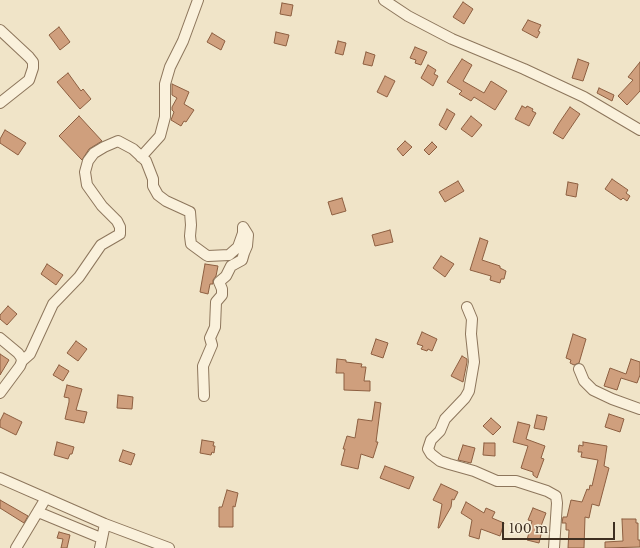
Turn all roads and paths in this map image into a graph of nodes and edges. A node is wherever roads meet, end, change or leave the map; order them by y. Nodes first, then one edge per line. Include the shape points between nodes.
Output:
1 (198, 0) edge
2 (384, 0) edge
3 (0, 30) edge
4 (0, 103) edge
5 (640, 130) edge
6 (141, 157) junction
7 (467, 307) dead end
8 (0, 338) edge
9 (22, 361) junction
10 (579, 369) dead end
11 (0, 393) edge
12 (204, 396) dead end
13 (640, 409) edge
14 (0, 478) edge
15 (46, 498) junction
16 (38, 512) junction
17 (105, 524) junction
18 (100, 546) edge
19 (16, 548) edge
20 (169, 548) edge
21 (554, 548) edge

1 - 6 street via 165,84 166,117 160,136
2 - 5 street via 452,39 584,97
3 - 4 street via 32,62 29,80
6 - 9 street via 118,141 94,153 88,162 85,172 87,185 117,221 120,234 101,245 79,277 53,304 30,354
6 - 12 street via 146,161 158,195 190,212 191,244 208,256 229,255 238,247 243,228 248,235 242,260 231,266 219,282 222,294 216,302 215,327 210,338 212,345 203,366
7 - 21 street via 472,319 474,362 469,391 431,440 428,449 430,454 449,464 497,481 516,481 556,496
8 - 9 street via 21,356
9 - 11 street
10 - 13 street via 584,382 593,390 612,400
14 - 15 street
15 - 16 street
15 - 17 street
16 - 18 street
16 - 19 street
17 - 18 street
17 - 20 street

